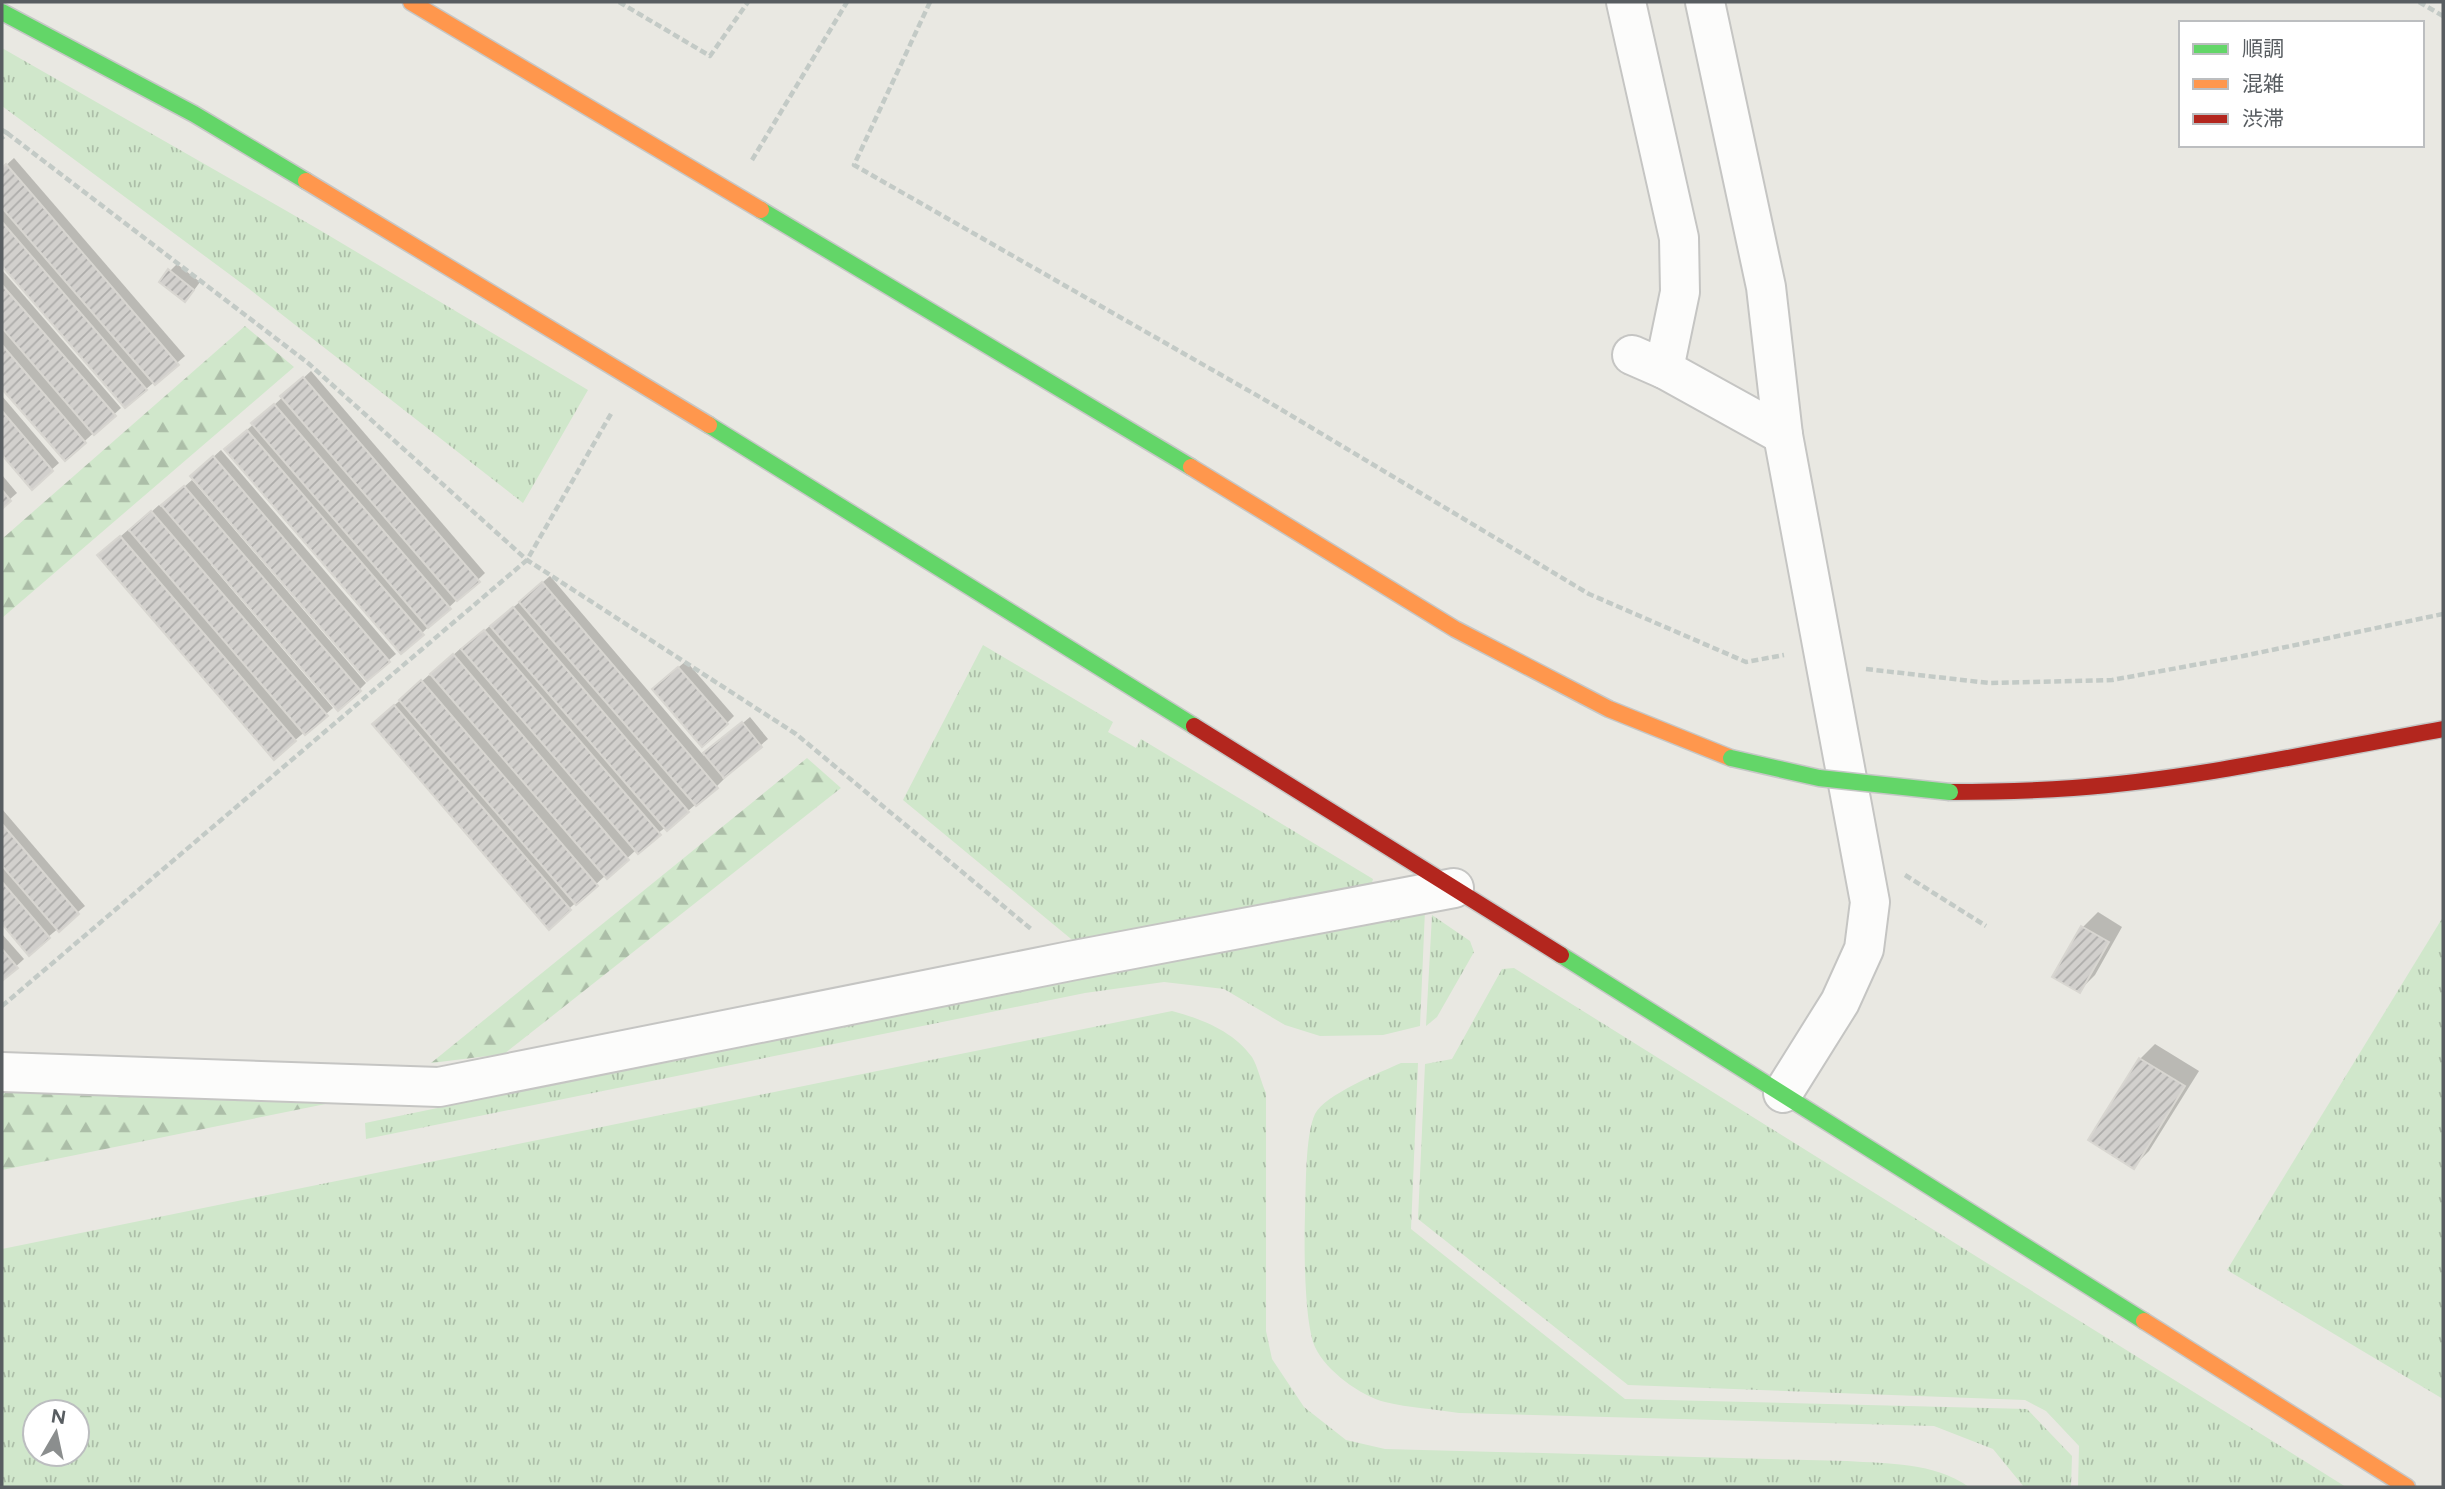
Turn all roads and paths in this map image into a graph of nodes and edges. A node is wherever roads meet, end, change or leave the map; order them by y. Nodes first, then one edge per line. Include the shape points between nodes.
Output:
1 (411, 2) edge
2 (619, 2) edge
3 (748, 2) edge
4 (847, 2) edge
5 (930, 2) edge
6 (1626, 2) edge
7 (1705, 2) edge
8 (2420, 2) edge
9 (2, 12) edge
10 (2443, 16) edge
11 (3, 134) edge
12 (733, 193) junction
13 (632, 377) junction
14 (1783, 435) junction
15 (527, 560) junction
16 (2443, 614) edge
17 (1825, 660) junction
18 (2443, 729) edge
19 (1859, 847) junction
20 (1454, 888) junction
21 (1986, 926) dead end
22 (1070, 961) junction
23 (2, 1006) edge
24 (2, 1072) edge
25 (1783, 1093) junction
26 (2407, 1487) edge

1 - 12 street
2 - 3 path via 710,56
4 - 12 path
5 - 17 path via 854,165 1272,404 1589,594 1746,662
6 - 14 street via 1679,237 1680,292 1648,362
7 - 14 street via 1766,287
8 - 10 path
9 - 13 street via 194,114
11 - 15 path via 308,363
12 - 18 street, bridge via 1455,629 1609,709 1731,758 1819,778 2007,794 2181,775
13 - 15 path
13 - 20 street
14 - 17 street
15 - 22 path via 796,734
15 - 23 path
16 - 17 path via 2112,680 1989,683
17 - 19 street
19 - 21 path
19 - 25 street via 1870,902 1864,950 1840,1002
20 - 22 street
20 - 25 street
22 - 24 street via 439,1087
25 - 26 street

